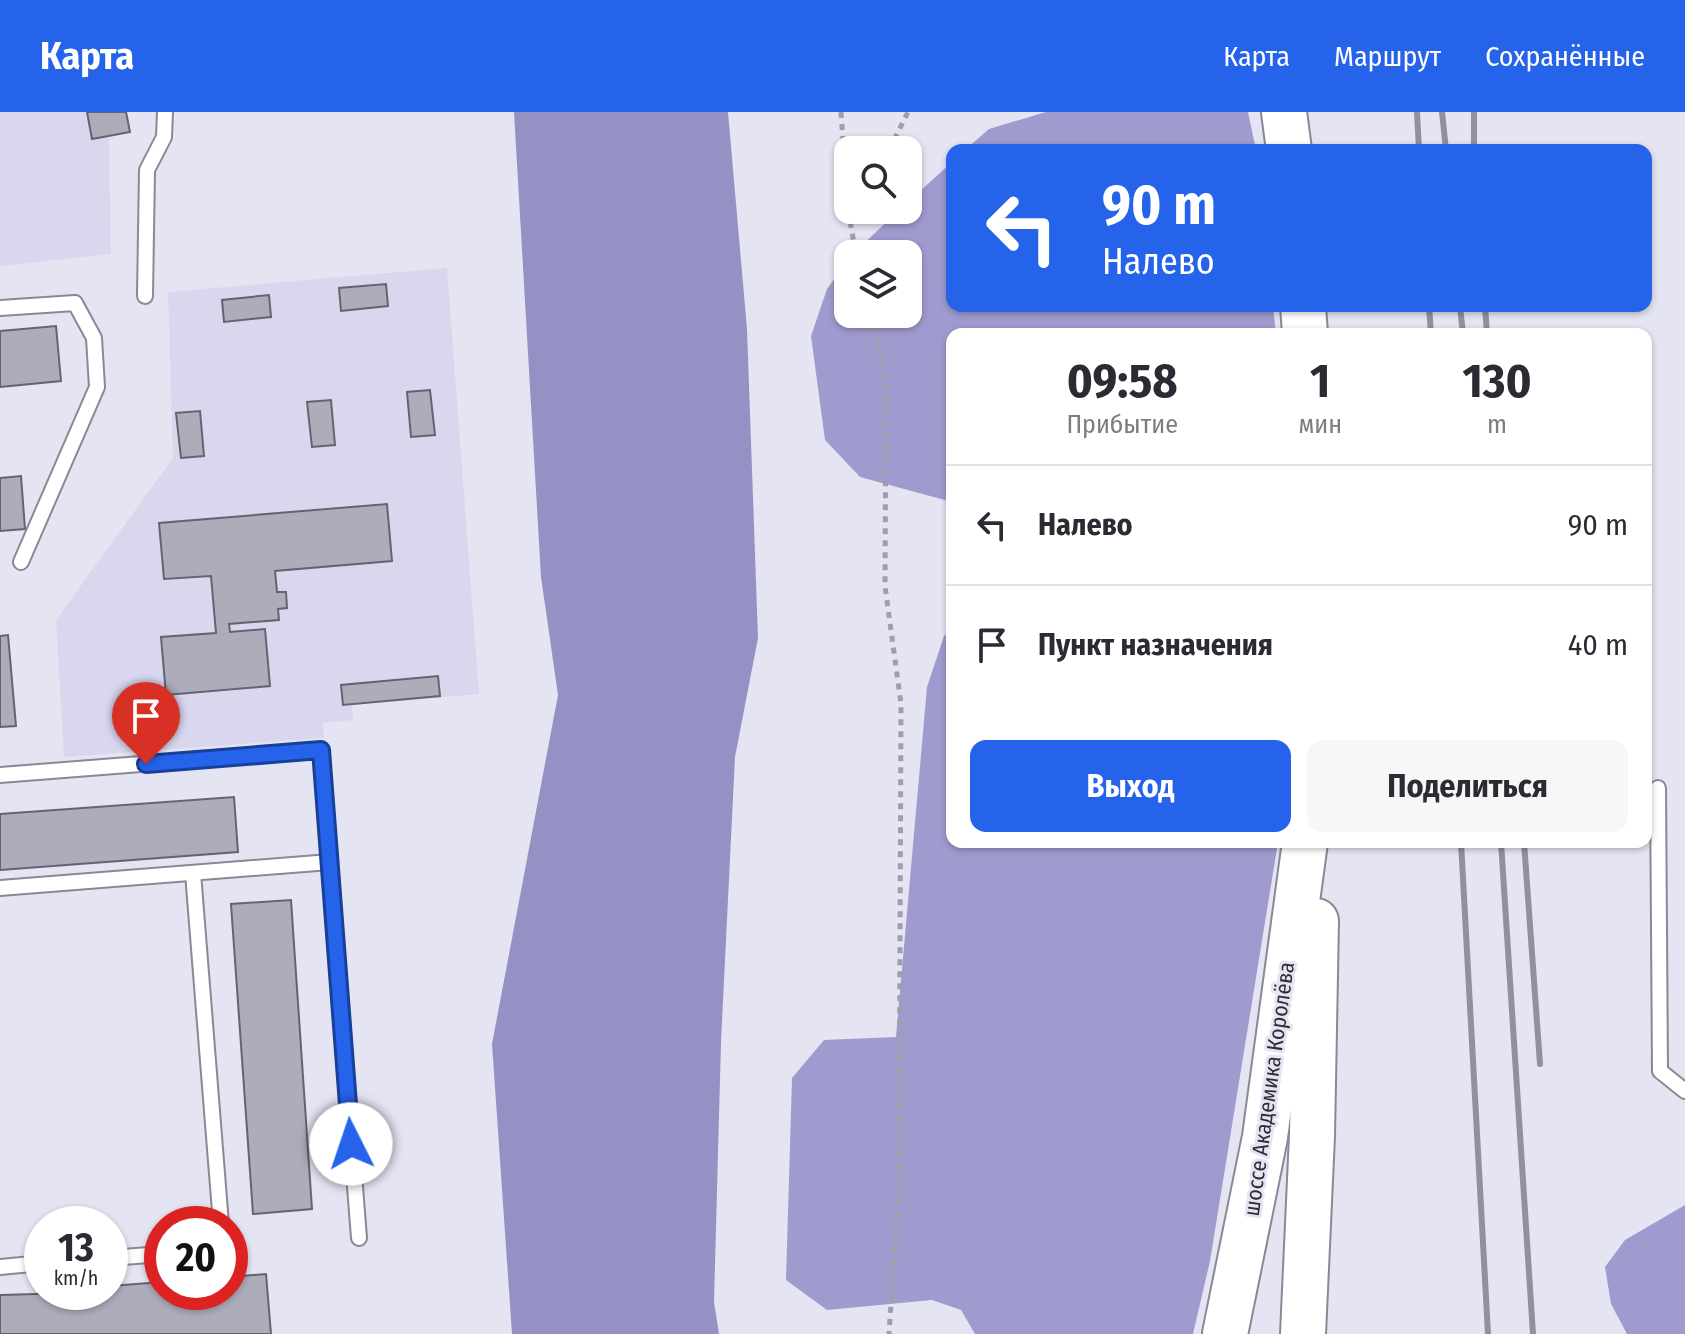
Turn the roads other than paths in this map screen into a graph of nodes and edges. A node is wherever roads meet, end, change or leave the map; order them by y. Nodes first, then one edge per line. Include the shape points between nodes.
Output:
1 (165, 112) edge
2 (1284, 112) edge
3 (1288, 144) edge
4 (145, 296) dead end
5 (0, 308) edge
6 (21, 562) dead end
7 (0, 775) edge
8 (1658, 788) dead end
9 (1304, 848) edge
10 (1315, 848) edge
11 (330, 862) junction
12 (193, 873) junction
13 (0, 888) edge
14 (1685, 1091) edge
15 (220, 1206) edge
16 (359, 1238) dead end
17 (24, 1265) edge
18 (0, 1267) edge
19 (1225, 1334) edge
20 (1303, 1334) edge

1 - 4 lane via 164,137 147,170
2 - 3 highway
5 - 6 lane via 75,303 94,338 97,387
7 - 11 lane via 321,750
8 - 14 lane via 1660,1071
9 - 19 highway, шоссе Академика Королёва via 1265,1137
10 - 20 highway, шоссе Академика Королёва via 1317,955
11 - 12 lane
11 - 16 lane
12 - 13 lane
12 - 15 lane
17 - 18 lane

